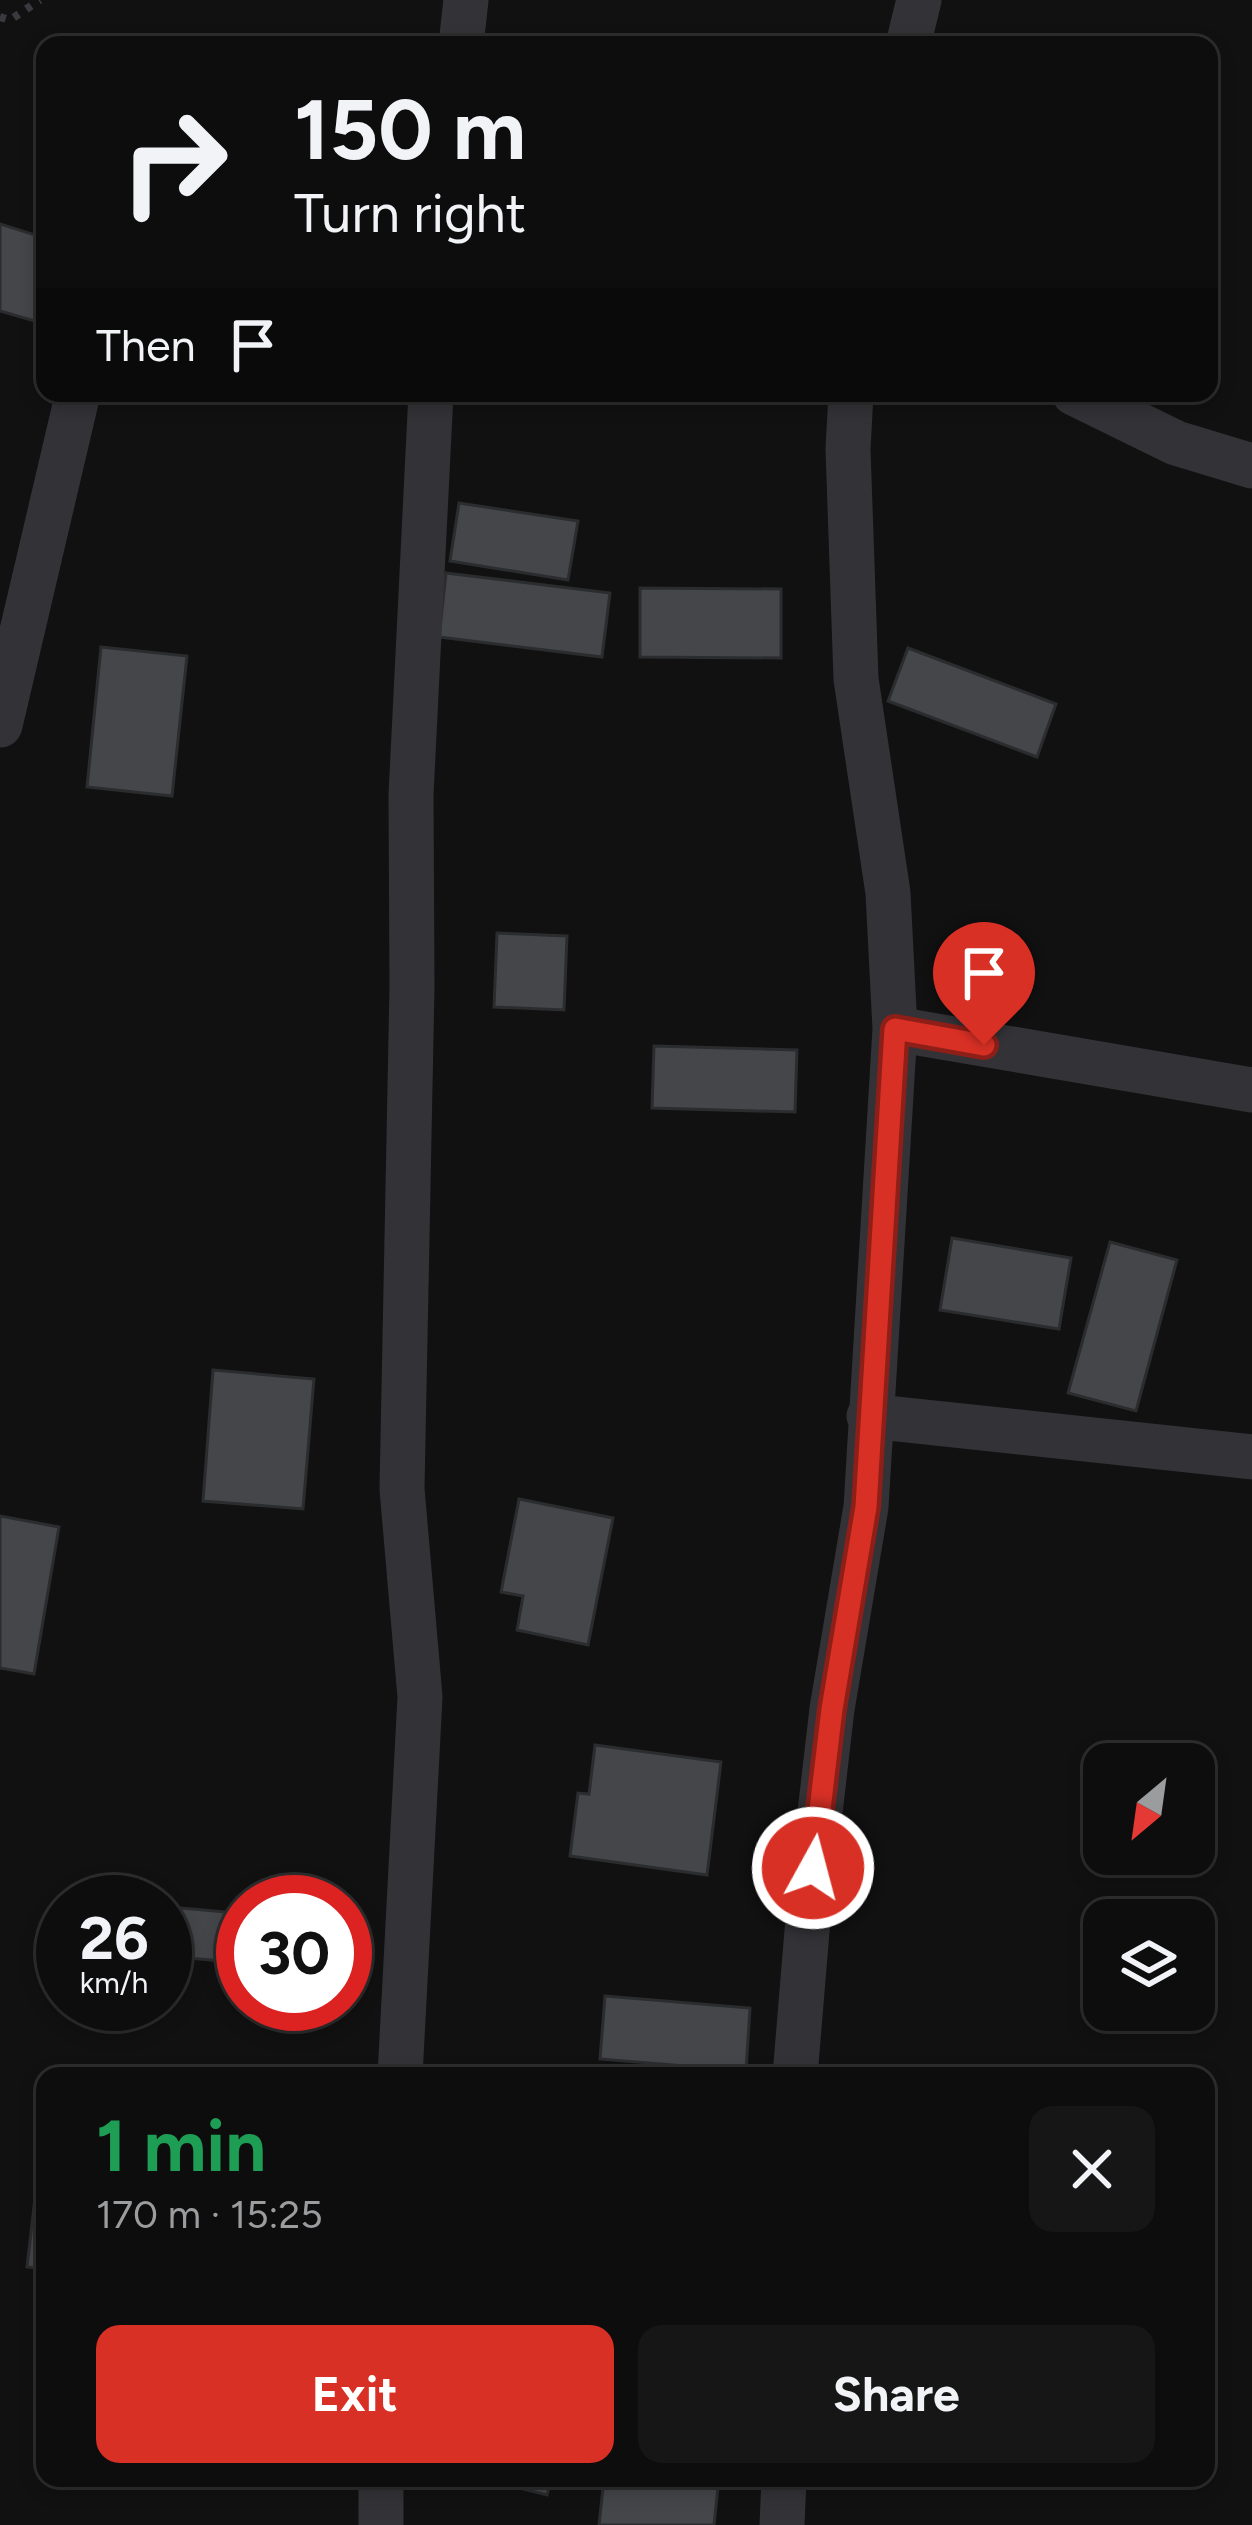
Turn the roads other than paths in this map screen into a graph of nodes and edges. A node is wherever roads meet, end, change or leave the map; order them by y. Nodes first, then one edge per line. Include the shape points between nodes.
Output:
1 (466, 0) edge
2 (920, 0) edge
3 (461, 36) edge
4 (910, 36) edge
5 (76, 402) edge
6 (430, 402) edge
7 (851, 402) edge
8 (1092, 402) edge
9 (1252, 466) edge
10 (0, 725) edge
11 (895, 1029) junction
12 (1252, 1090) edge
13 (869, 1416) junction
14 (1252, 1457) edge
15 (400, 2067) edge
16 (796, 2067) edge
17 (381, 2487) edge
18 (784, 2487) edge
19 (381, 2525) edge
20 (782, 2525) edge

1 - 3 street
2 - 4 street
5 - 10 street
6 - 15 street via 411,795 402,1489 420,1697
7 - 11 street via 856,679 889,892
8 - 9 street via 1175,443
11 - 12 street
11 - 13 street
13 - 14 street
13 - 16 street via 866,1507 832,1709
17 - 19 street
18 - 20 street

